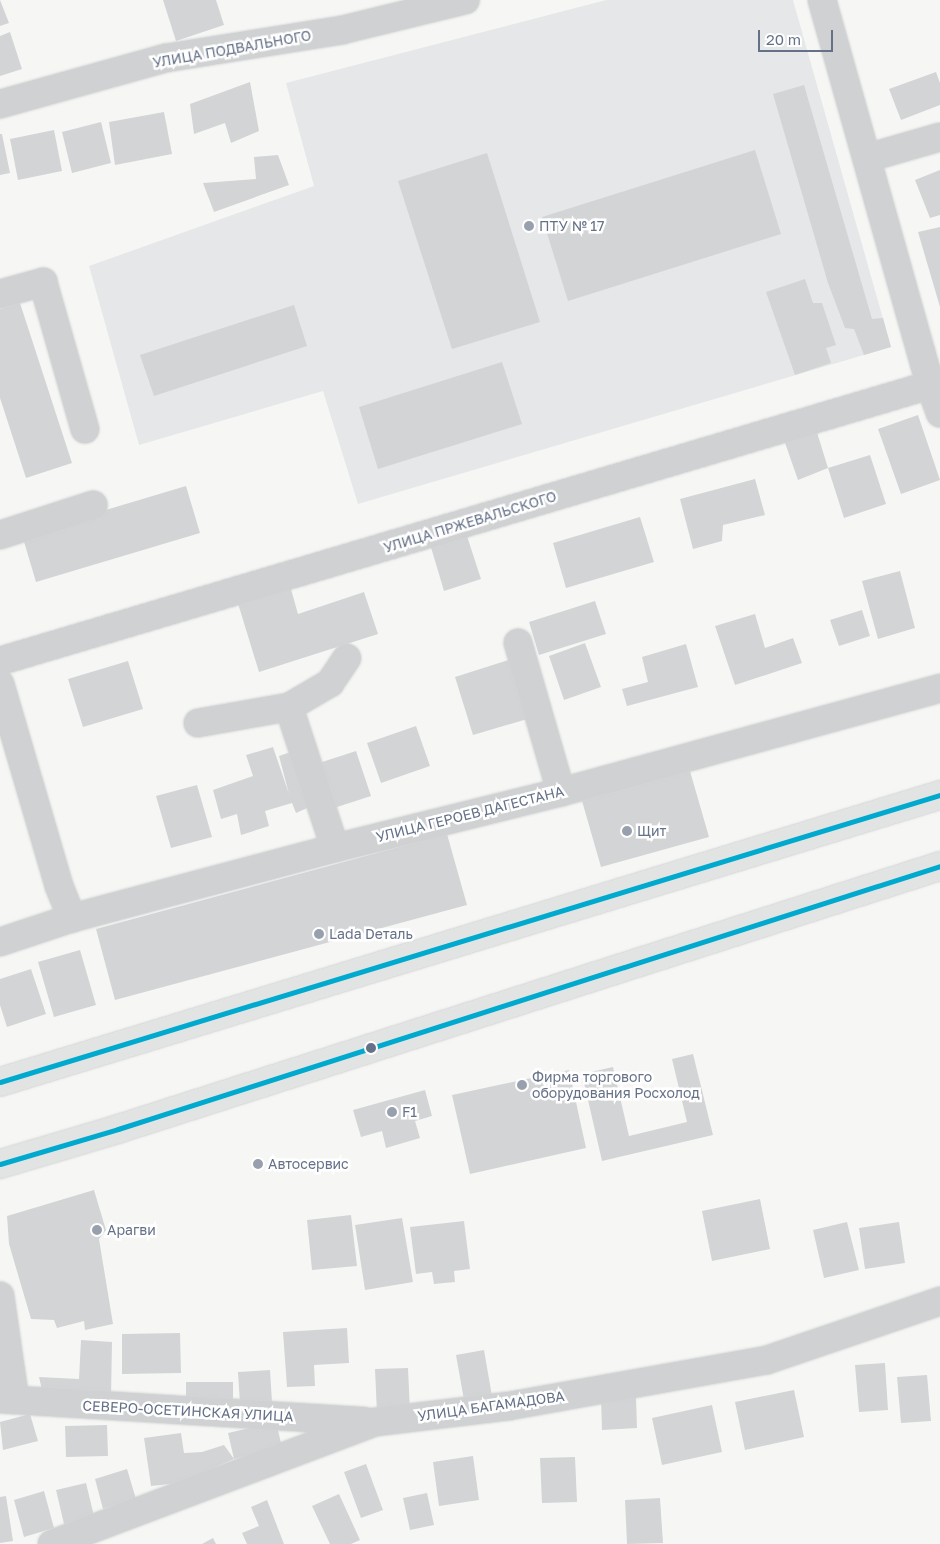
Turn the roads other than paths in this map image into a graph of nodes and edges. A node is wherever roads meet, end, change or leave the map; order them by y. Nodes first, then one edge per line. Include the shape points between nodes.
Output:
1 (465, 0) edge
2 (822, 0) edge
3 (0, 104) edge
4 (940, 137) edge
5 (868, 158) junction
6 (0, 294) edge
7 (935, 384) edge
8 (940, 413) edge
9 (85, 429) dead end
10 (93, 506) dead end
11 (0, 535) edge
12 (518, 643) dead end
13 (347, 658) dead end
14 (0, 661) edge
15 (0, 684) edge
16 (940, 688) edge
17 (289, 706) junction
18 (198, 723) dead end
19 (561, 792) junction
20 (940, 795) edge
21 (335, 848) junction
22 (940, 866) edge
23 (72, 918) junction
24 (0, 942) edge
25 (0, 1082) edge
26 (0, 1164) edge
27 (0, 1296) edge
28 (940, 1301) edge
29 (8, 1400) edge
30 (376, 1422) junction
31 (52, 1544) edge

1 - 3 street, УЛИЦА ПОДВАЛЬНОГО via 342,30 166,58
2 - 5 street
4 - 5 street
5 - 7 street
6 - 9 street via 42,282
7 - 8 street
7 - 14 street, УЛИЦА ПРЖЕВАЛЬСКОГО
10 - 11 street
12 - 19 street
13 - 17 street via 330,683
15 - 23 street via 59,886
16 - 19 street, УЛИЦА ГЕРОЕВ ДАГЕСТАНА
17 - 18 street
17 - 21 street
19 - 21 street, УЛИЦА ГЕРОЕВ ДАГЕСТАНА
20 - 25 main road
21 - 23 street, УЛИЦА ГЕРОЕВ ДАГЕСТАНА
22 - 26 main road
23 - 24 street, УЛИЦА ГЕРОЕВ ДАГЕСТАНА
27 - 29 street
28 - 30 street, УЛИЦА БАГАМАДОВА via 767,1360 509,1406
29 - 30 street, СЕВЕРО-ОСЕТИНСКАЯ УЛИЦА
30 - 31 street, УЛИЦА БАГАМАДОВА

